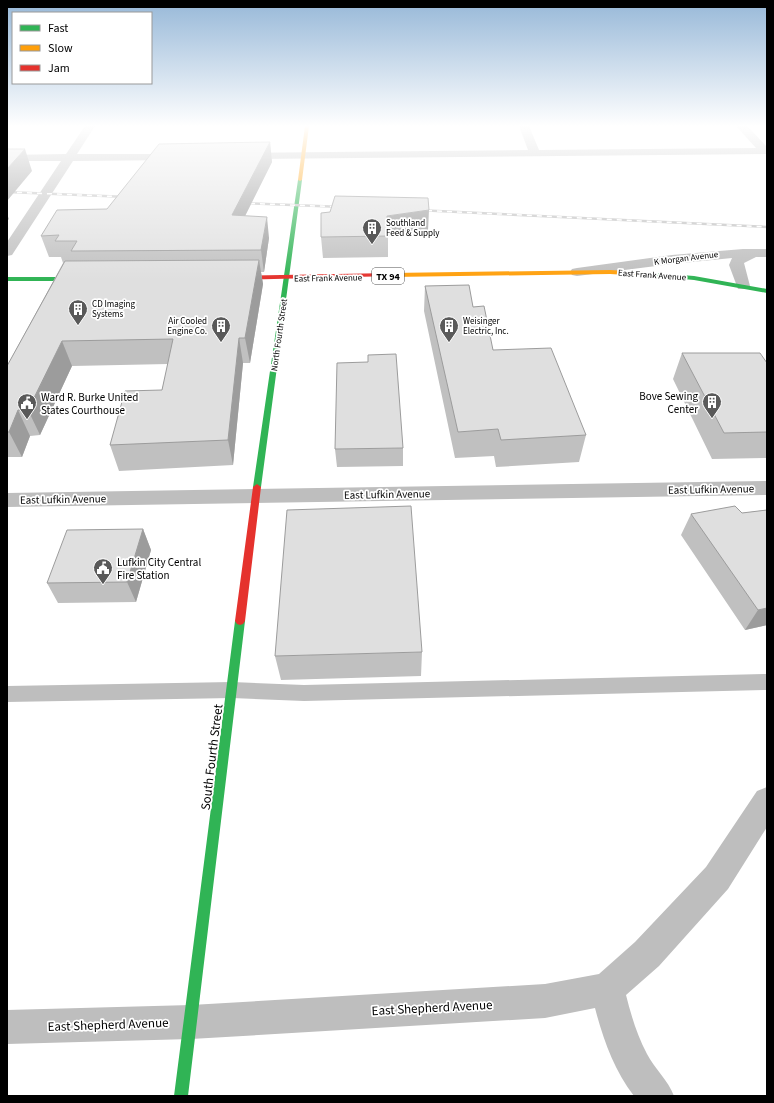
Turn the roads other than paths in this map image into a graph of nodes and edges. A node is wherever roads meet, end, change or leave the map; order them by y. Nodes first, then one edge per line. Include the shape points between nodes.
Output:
1 (55, 177) edge
2 (300, 177) edge
3 (7, 252) edge
4 (760, 253) edge
5 (570, 273) junction
6 (222, 278) edge
7 (288, 278) junction
8 (7, 279) edge
9 (95, 279) edge
10 (743, 286) junction
11 (767, 291) edge
12 (767, 488) edge
13 (256, 496) junction
14 (7, 500) edge
15 (767, 682) edge
16 (232, 690) junction
17 (7, 694) edge
18 (767, 801) edge
19 (607, 989) junction
20 (191, 1022) junction
21 (7, 1027) edge
22 (181, 1096) edge
23 (656, 1096) edge

1 - 3 street
2 - 7 street, North Fourth Street
4 - 5 street, K Morgan Avenue via 688,257
4 - 10 street, K Morgan Avenue via 737,261
5 - 7 street, East Frank Avenue / TX 94
5 - 10 street, East Frank Avenue / TX 94 via 650,274
6 - 7 street, East Frank Avenue / TX 94
7 - 13 street, North Fourth Street
8 - 9 street
10 - 11 street, East Frank Avenue / TX 94
12 - 13 street, East Lufkin Avenue
13 - 14 street, East Lufkin Avenue
13 - 16 street, South Fourth Street
15 - 16 lane via 304,693
16 - 17 lane
16 - 20 street, South Fourth Street
18 - 19 street via 717,878 647,954
19 - 20 street, East Shepherd Avenue via 545,1001
19 - 23 street via 622,1040 635,1068
20 - 21 street, East Shepherd Avenue
20 - 22 street, South Fourth Street

